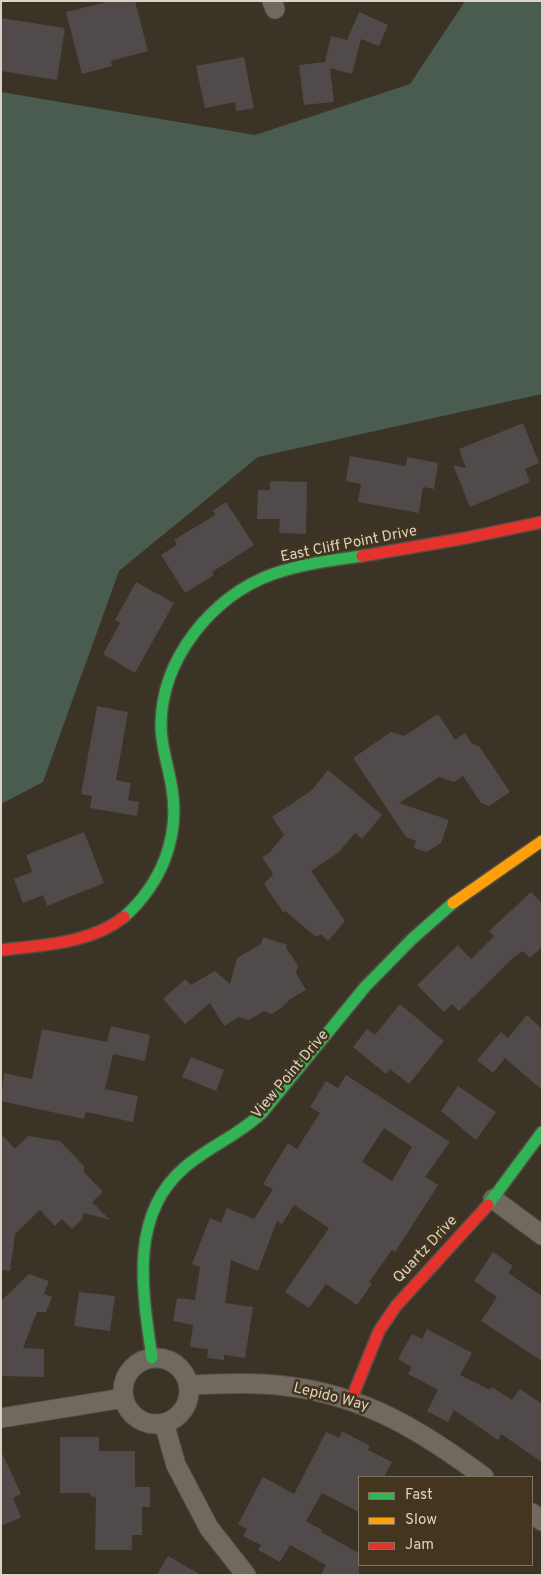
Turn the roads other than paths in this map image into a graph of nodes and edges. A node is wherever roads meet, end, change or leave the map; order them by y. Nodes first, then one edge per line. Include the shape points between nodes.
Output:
1 (542, 522) edge
2 (542, 842) edge
3 (1, 950) edge
4 (542, 1132) edge
5 (493, 1199) junction
6 (542, 1235) edge
7 (152, 1358) junction
8 (189, 1385) junction
9 (124, 1398) junction
10 (351, 1400) junction
11 (1, 1418) edge
12 (164, 1423) junction
13 (483, 1476) edge
14 (246, 1575) edge

1 - 3 street, East Cliff Point Drive via 304,566 269,576 239,591 214,610 191,638 172,670 161,723 164,759 173,789 174,822 168,854 154,884 134,908 110,928 81,938
2 - 7 street, View Point Drive via 481,881 434,918 349,1005 262,1114 240,1132 189,1163 166,1188 152,1215 144,1243 142,1268
4 - 5 street, Quartz Drive
5 - 6 street
5 - 10 street, Quartz Drive via 396,1306 379,1331
7 - 8 street via 178,1365
7 - 9 street via 132,1368 126,1378
8 - 10 street, Lepido Way via 286,1386
8 - 12 street via 188,1400 183,1410
9 - 11 street
9 - 12 street via 139,1419
10 - 13 street, Lepido Way via 415,1429
12 - 14 street via 176,1465 209,1528

